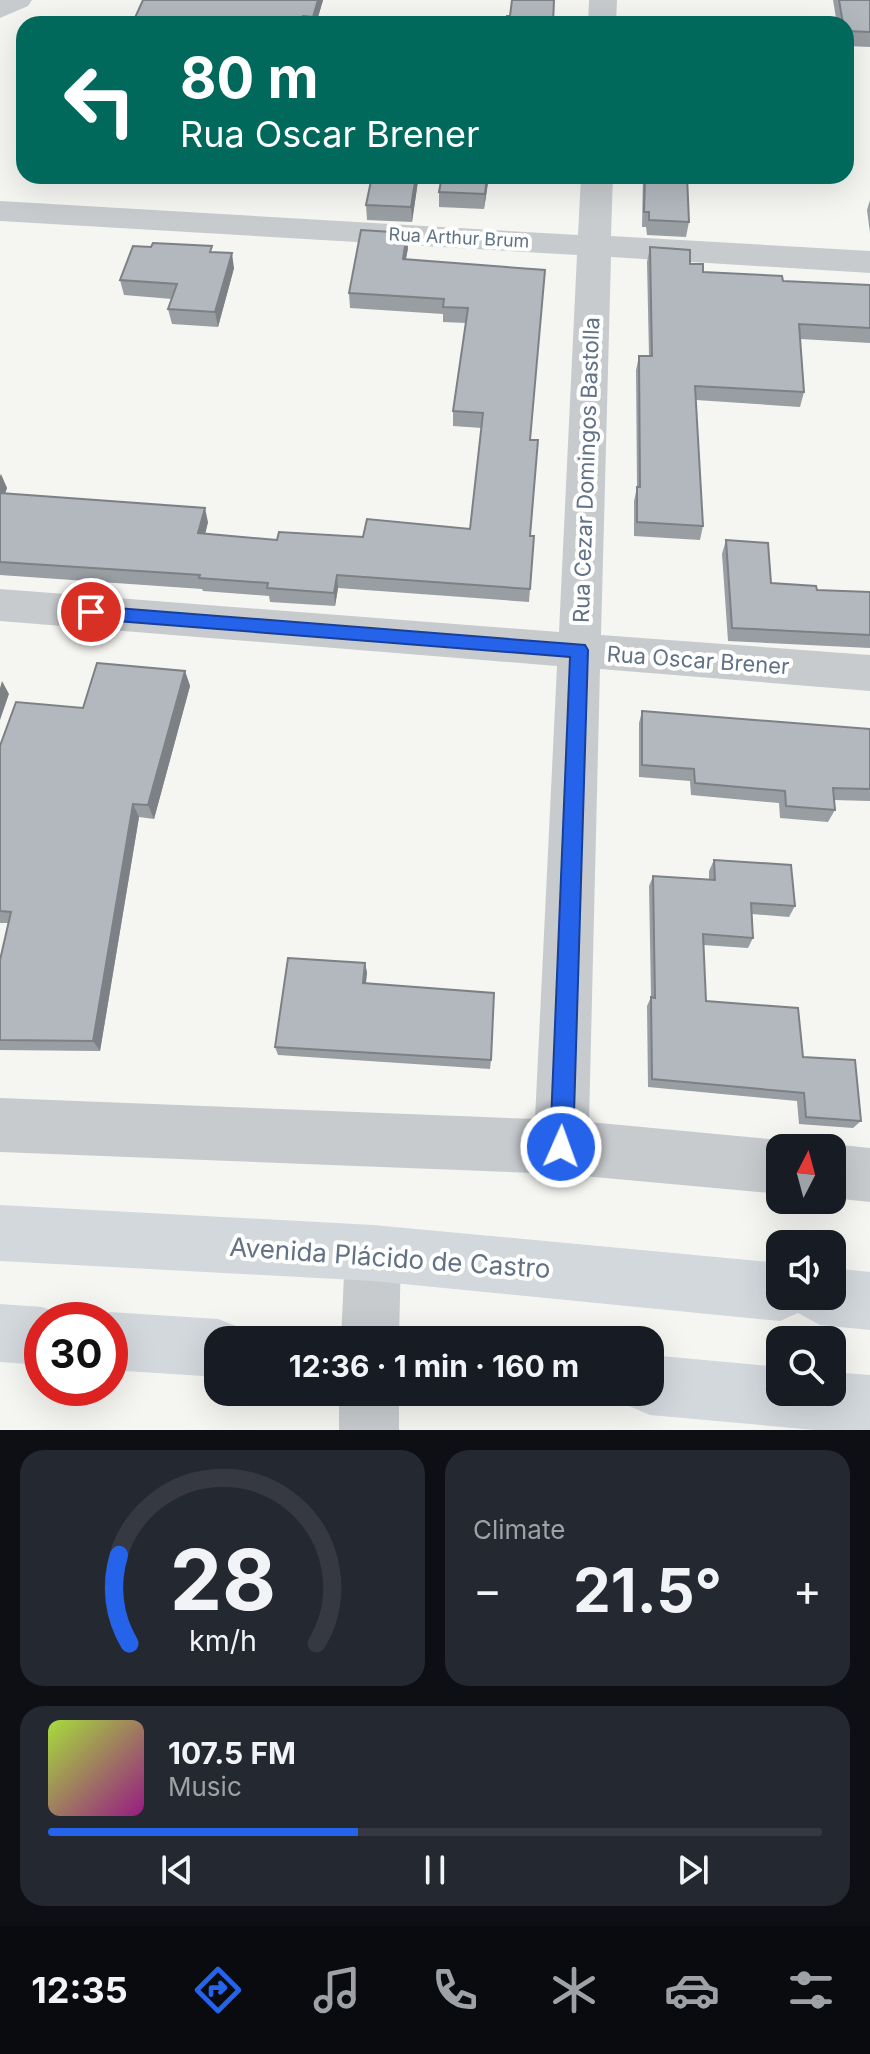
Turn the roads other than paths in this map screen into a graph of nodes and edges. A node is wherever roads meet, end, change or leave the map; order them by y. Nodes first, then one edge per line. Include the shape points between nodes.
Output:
1 (18, 0) edge
2 (0, 10) edge
3 (597, 184) edge
4 (0, 211) edge
5 (594, 246) junction
6 (870, 262) edge
7 (0, 605) edge
8 (579, 650) junction
9 (870, 673) edge
10 (0, 1125) edge
11 (561, 1147) junction
12 (766, 1166) edge
13 (846, 1172) edge
14 (870, 1175) edge
15 (0, 1233) edge
16 (373, 1253) junction
17 (766, 1291) edge
18 (846, 1299) edge
19 (870, 1301) edge
20 (370, 1326) edge
21 (0, 1333) edge
22 (24, 1335) edge
23 (128, 1342) edge
24 (204, 1347) edge
25 (664, 1386) edge
26 (870, 1405) edge
27 (369, 1406) edge
28 (369, 1430) edge

1 - 2 street
3 - 5 street, Rua Cezar Domingos Bastolla
4 - 5 street, Rua Arthur Brum
5 - 6 street, Rua Arthur Brum
5 - 8 street, Rua Cezar Domingos Bastolla
7 - 8 street, Rua Oscar Brener
8 - 9 street, Rua Oscar Brener
8 - 11 street, Rua Cezar Domingos Bastolla
10 - 11 street
11 - 12 street
13 - 14 street
15 - 16 main road, Avenida Plácido de Castro
16 - 17 main road, Avenida Plácido de Castro
16 - 20 street
18 - 19 main road
21 - 22 main road
23 - 24 main road
25 - 26 main road
27 - 28 street

